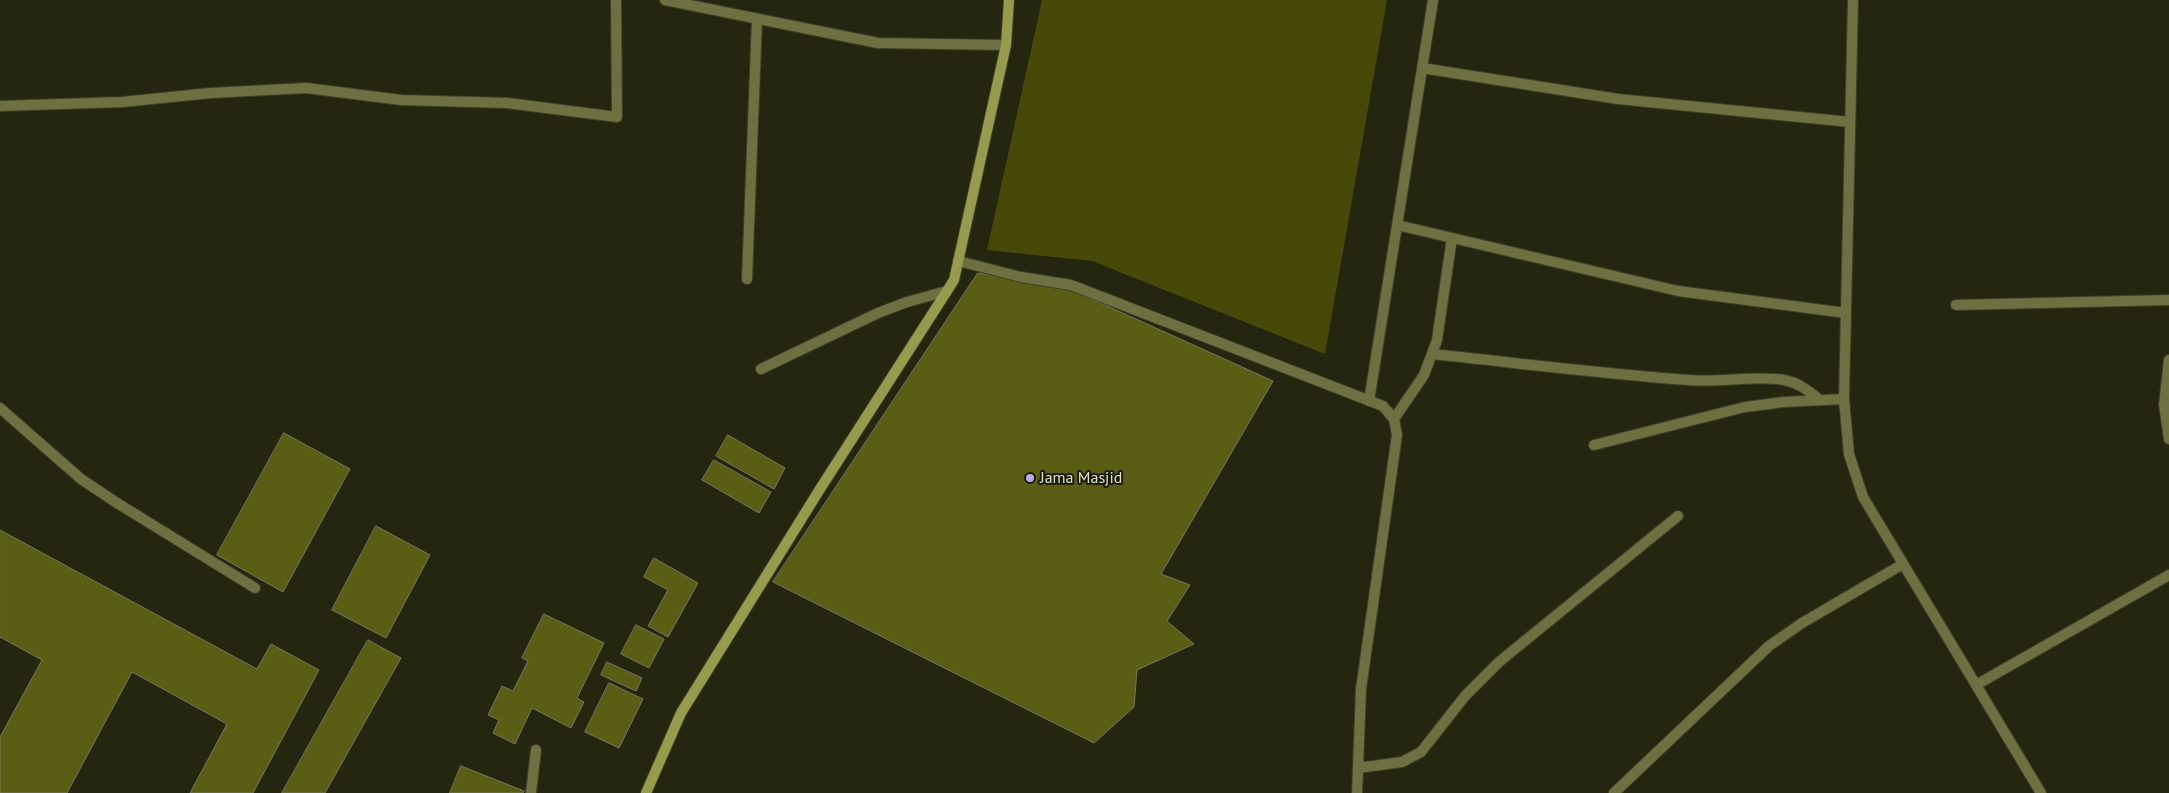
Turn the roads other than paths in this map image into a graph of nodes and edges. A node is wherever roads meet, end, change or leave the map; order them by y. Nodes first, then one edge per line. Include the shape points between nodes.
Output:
1 (616, 0) edge
2 (665, 0) edge
3 (1009, 0) edge
4 (1433, 0) edge
5 (1852, 0) edge
6 (757, 19) junction
7 (1006, 44) junction
8 (1422, 68) junction
9 (0, 106) edge
10 (1850, 122) junction
11 (1397, 225) junction
12 (1452, 238) junction
13 (958, 261) junction
14 (747, 279) dead end
15 (947, 290) junction
16 (2169, 300) edge
17 (1956, 305) dead end
18 (1846, 313) junction
19 (1432, 354) junction
20 (2169, 360) edge
21 (761, 369) dead end
22 (1844, 399) junction
23 (1820, 400) junction
24 (1370, 401) junction
25 (0, 408) edge
26 (1394, 419) junction
27 (2169, 439) edge
28 (1594, 445) dead end
29 (1678, 516) dead end
30 (1903, 564) junction
31 (2169, 575) edge
32 (255, 588) dead end
33 (1976, 685) junction
34 (536, 750) dead end
35 (1358, 768) junction
36 (531, 793) edge
37 (646, 793) edge
38 (1357, 793) edge
39 (1614, 793) edge
40 (2041, 793) edge

1 - 9 street via 617,117 507,103 401,100 306,88 122,102
2 - 6 street
3 - 7 main road
4 - 8 street
5 - 10 street
6 - 7 street via 878,43
6 - 14 street
7 - 13 main road
8 - 10 street via 1618,99
8 - 11 street
10 - 18 street
11 - 12 street
11 - 24 street
12 - 18 street via 1678,291
12 - 19 street via 1437,340
13 - 15 main road via 954,280
13 - 24 street via 1021,277 1071,285
15 - 21 street via 878,313
15 - 37 main road via 681,713
16 - 17 street
18 - 22 street
19 - 23 street via 1707,382 1762,378 1786,380 1802,386
19 - 26 street via 1424,375
20 - 27 street via 2164,405
22 - 23 street
22 - 30 street via 1849,454 1863,497
23 - 28 street via 1745,406
24 - 26 street via 1383,406
25 - 32 street via 80,478
26 - 35 street via 1397,435 1361,690
29 - 35 street via 1498,662 1465,696 1421,752 1402,762
30 - 33 street
30 - 39 street via 1802,622 1770,646
31 - 33 street
33 - 40 street
34 - 36 street
35 - 38 street

